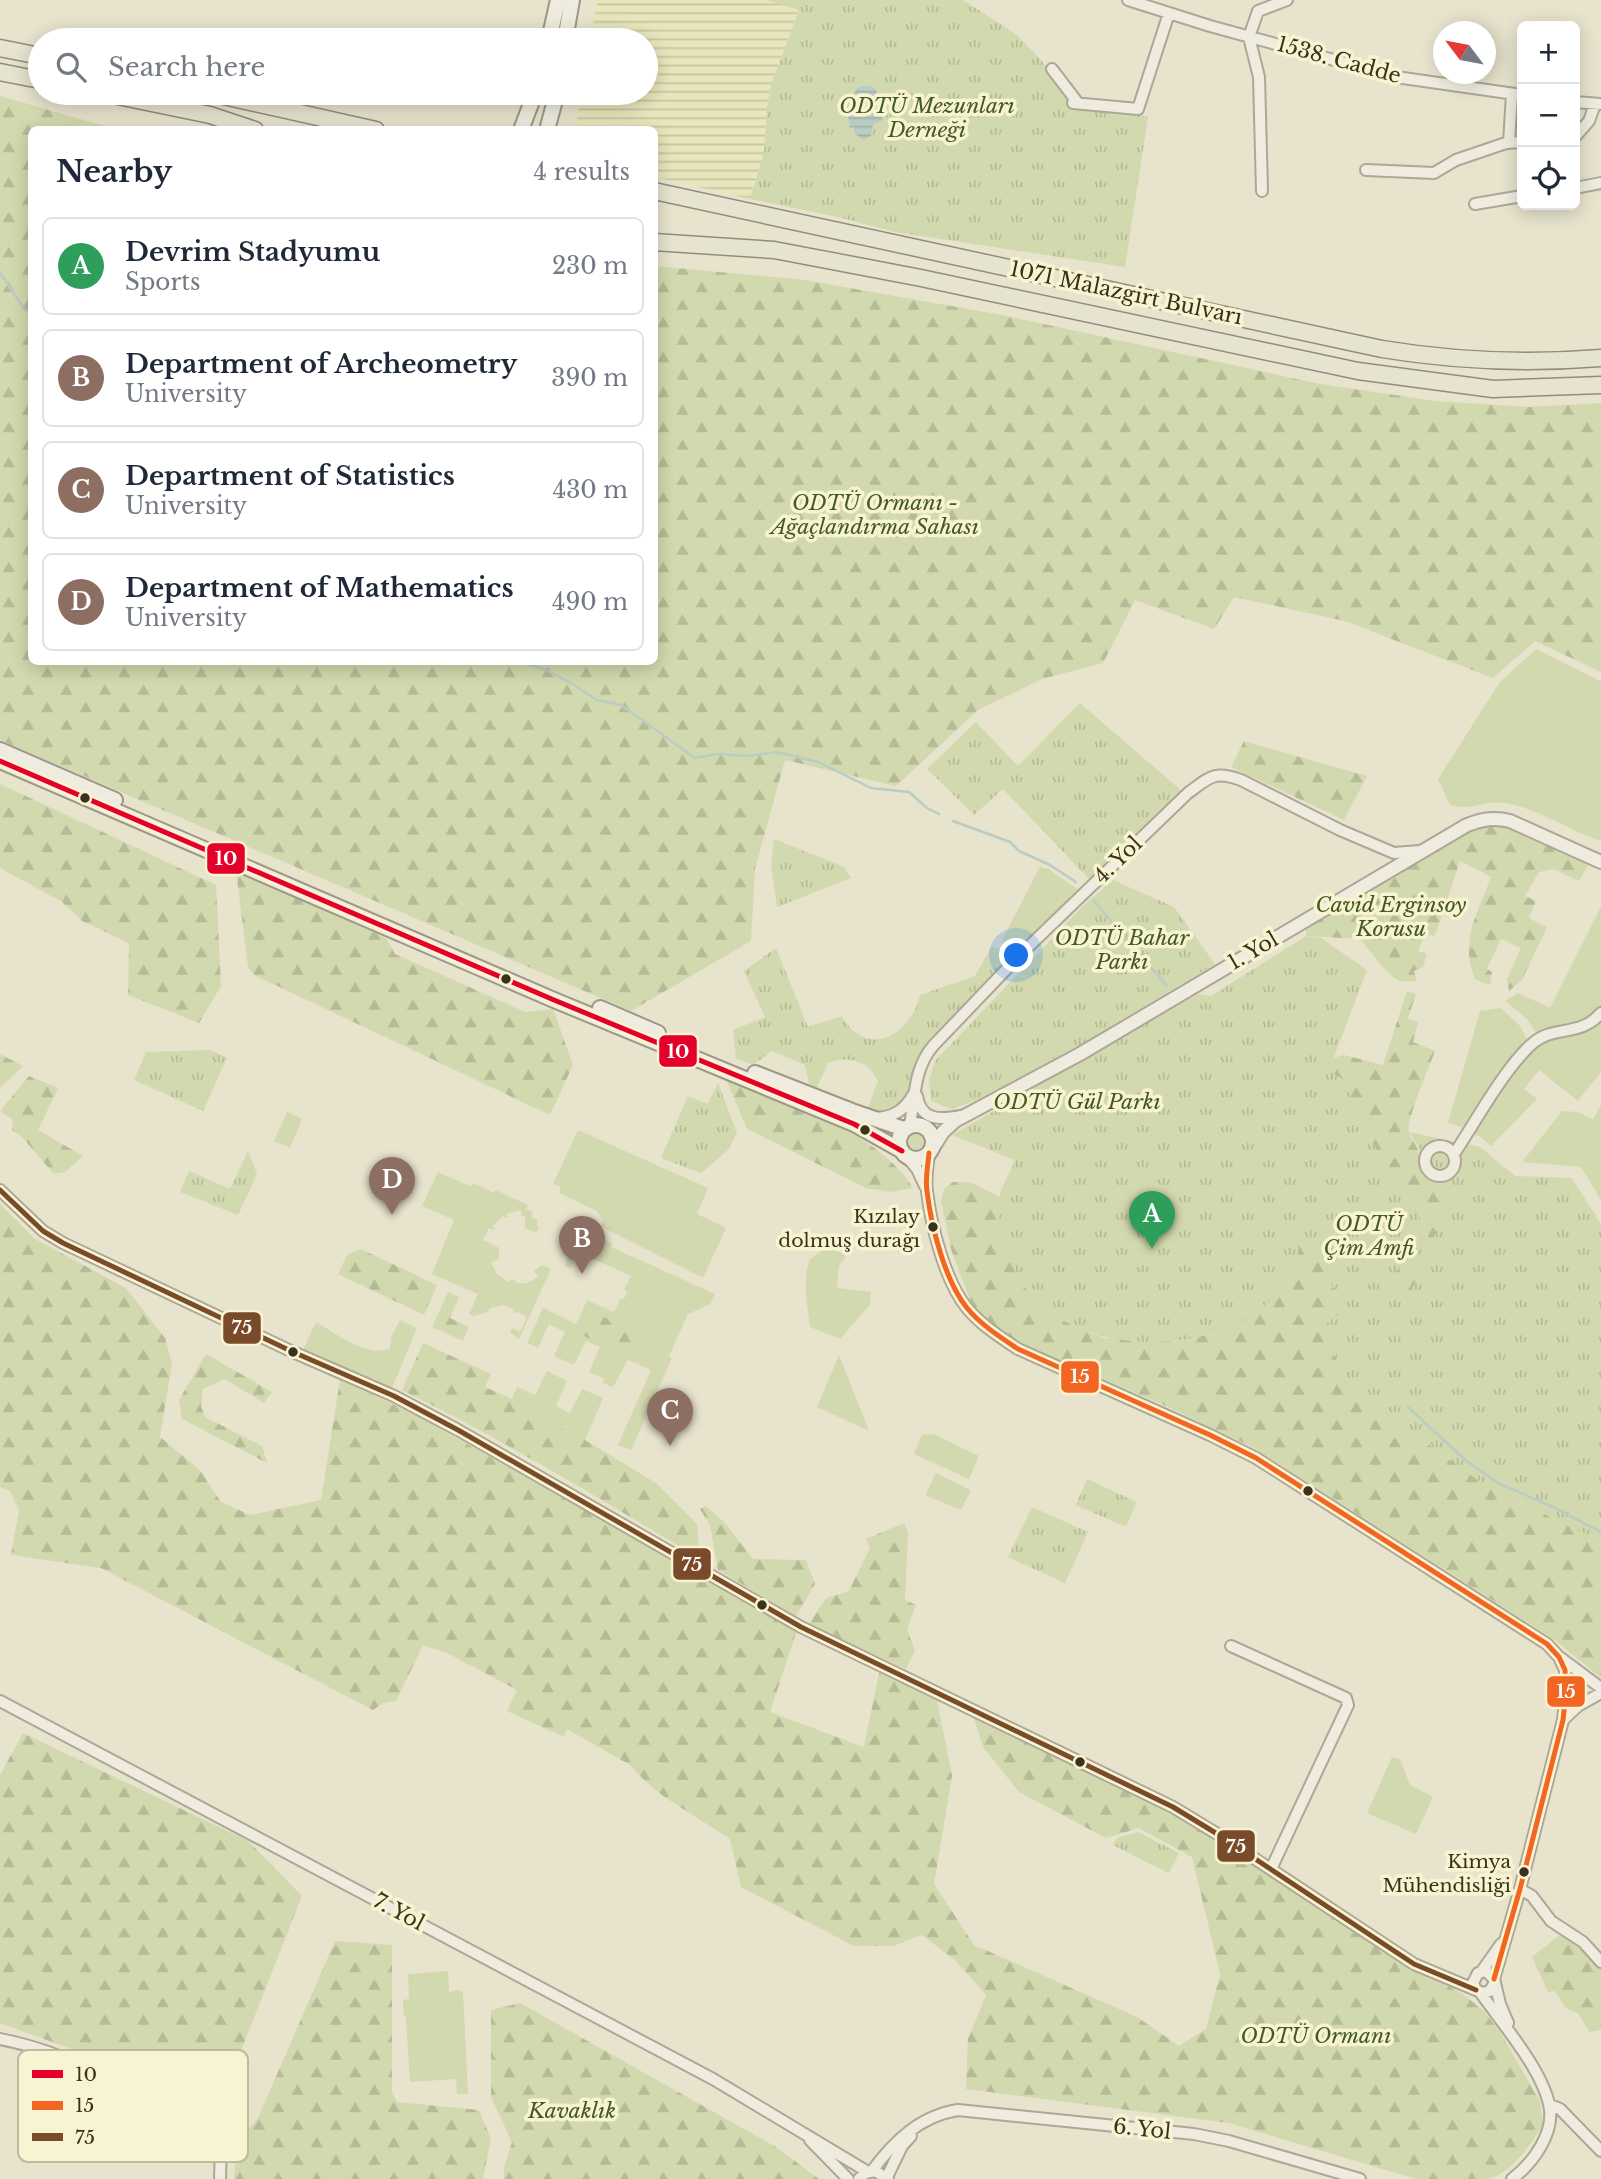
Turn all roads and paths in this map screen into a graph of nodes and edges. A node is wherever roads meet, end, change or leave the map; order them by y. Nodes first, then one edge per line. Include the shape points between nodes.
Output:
1 (558, 0) edge
2 (572, 0) edge
3 (1128, 0) edge
4 (1287, 0) edge
5 (1168, 13) junction
6 (552, 28) edge
7 (567, 28) edge
8 (1249, 37) junction
9 (0, 48) edge
10 (28, 54) edge
11 (1052, 69) dead end
12 (0, 72) edge
13 (28, 78) edge
14 (1517, 95) edge
15 (1580, 102) edge
16 (1598, 104) edge
17 (161, 105) edge
18 (264, 105) edge
19 (530, 105) edge
20 (534, 105) edge
21 (554, 105) edge
22 (556, 105) edge
23 (243, 126) edge
24 (358, 126) edge
25 (523, 126) edge
26 (531, 126) edge
27 (548, 126) edge
28 (553, 126) edge
29 (1580, 131) edge
30 (1517, 142) edge
31 (1509, 143) junction
32 (1366, 170) dead end
33 (1601, 183) edge
34 (1580, 187) edge
35 (1262, 191) dead end
36 (658, 192) edge
37 (1517, 197) edge
38 (1475, 204) dead end
39 (658, 242) edge
40 (1601, 358) edge
41 (1601, 384) edge
42 (0, 750) edge
43 (0, 761) edge
44 (1379, 847) junction
45 (1429, 849) junction
46 (225, 853) junction
47 (1595, 855) edge
48 (1601, 862) edge
49 (1388, 873) junction
50 (1601, 1013) edge
51 (707, 1058) junction
52 (916, 1090) junction
53 (964, 1116) junction
54 (869, 1118) junction
55 (907, 1127) junction
56 (931, 1151) junction
57 (904, 1154) junction
58 (1454, 1154) dead end
59 (926, 1188) junction
60 (0, 1190) edge
61 (1231, 1646) dead end
62 (1559, 1657) junction
63 (1601, 1691) edge
64 (0, 1702) edge
65 (1563, 1720) junction
66 (1271, 1869) junction
67 (1520, 1889) junction
68 (1506, 1936) junction
69 (1601, 1962) edge
70 (1480, 1972) junction
71 (1435, 1973) junction
72 (1495, 1980) junction
73 (1478, 1991) junction
74 (0, 2039) edge
75 (1515, 2039) junction
76 (43, 2050) edge
77 (1550, 2105) junction
78 (922, 2123) junction
79 (795, 2126) junction
80 (1601, 2151) edge
81 (867, 2174) edge
82 (887, 2178) edge
83 (848, 2179) edge
84 (1360, 2179) edge
85 (1512, 2179) edge

1 - 6 main road
2 - 7 main road
3 - 5 street, 1538. Cadde
4 - 8 street via 1258,11
5 - 8 street, 1538. Cadde
5 - 11 street via 1138,110 1076,103
8 - 14 street, 1538. Cadde via 1396,78
8 - 35 street via 1259,77
9 - 10 main road
12 - 13 main road
14 - 31 street, 1538. Cadde
15 - 16 street
16 - 29 street
17 - 23 main road
18 - 24 main road
19 - 25 main road
20 - 26 main road
21 - 27 main road
22 - 28 main road
30 - 31 street
31 - 32 street via 1456,160 1434,173
33 - 34 street
36 - 40 main road, 1071 Malazgirt Bulvarı via 1373,348 1487,362
37 - 38 street
39 - 41 main road, 1071 Malazgirt Bulvarı via 774,250 1358,371 1493,389
42 - 46 main road
43 - 46 main road
44 - 45 street, 4. Yol via 1401,853
44 - 49 street via 1387,854
44 - 52 street, 4. Yol via 1241,780 1213,775 1180,800 934,1043 922,1061
45 - 47 street, 1. Yol via 1467,825 1496,818
45 - 49 street, 1. Yol
46 - 51 main road
47 - 48 street, 1. Yol
49 - 53 street, 1. Yol
50 - 58 street via 1588,1026 1549,1034 1535,1042
51 - 54 main road
51 - 57 main road via 854,1124
52 - 53 street via 926,1115 943,1119
52 - 54 street, 4. Yol via 896,1114
52 - 55 street, 4. Yol
53 - 56 street, 1. Yol via 949,1126
54 - 55 main road
55 - 56 main road via 927,1127 933,1137
55 - 57 main road via 899,1137
56 - 57 main road via 919,1159
56 - 59 street
57 - 59 street
59 - 62 street via 933,1226 954,1287 967,1308 992,1332 1018,1349 1256,1458 1483,1601
60 - 66 street via 43,1231 63,1243 394,1395 781,1616 1173,1807
61 - 66 street via 1346,1698 1348,1705
62 - 63 street
62 - 65 street via 1566,1670
63 - 65 street
64 - 79 street, 7. Yol
65 - 67 street
66 - 71 street via 1414,1964
67 - 68 street
67 - 69 street via 1532,1896 1550,1921 1583,1942
68 - 70 street
68 - 72 street
70 - 71 street via 1463,1976
70 - 72 street via 1490,1973
70 - 73 street via 1473,1983
71 - 73 street
72 - 73 street via 1490,1991
72 - 75 street
73 - 75 street
74 - 76 street
75 - 77 street
77 - 80 street via 1560,2109
77 - 85 street via 1549,2126 1537,2154
78 - 81 street, 6. Yol via 905,2133
78 - 82 street via 902,2146
78 - 84 street, 6. Yol via 958,2110 1194,2134
79 - 81 street, 7. Yol
79 - 83 street, 7. Yol
81 - 82 street, 7. Yol via 881,2172

